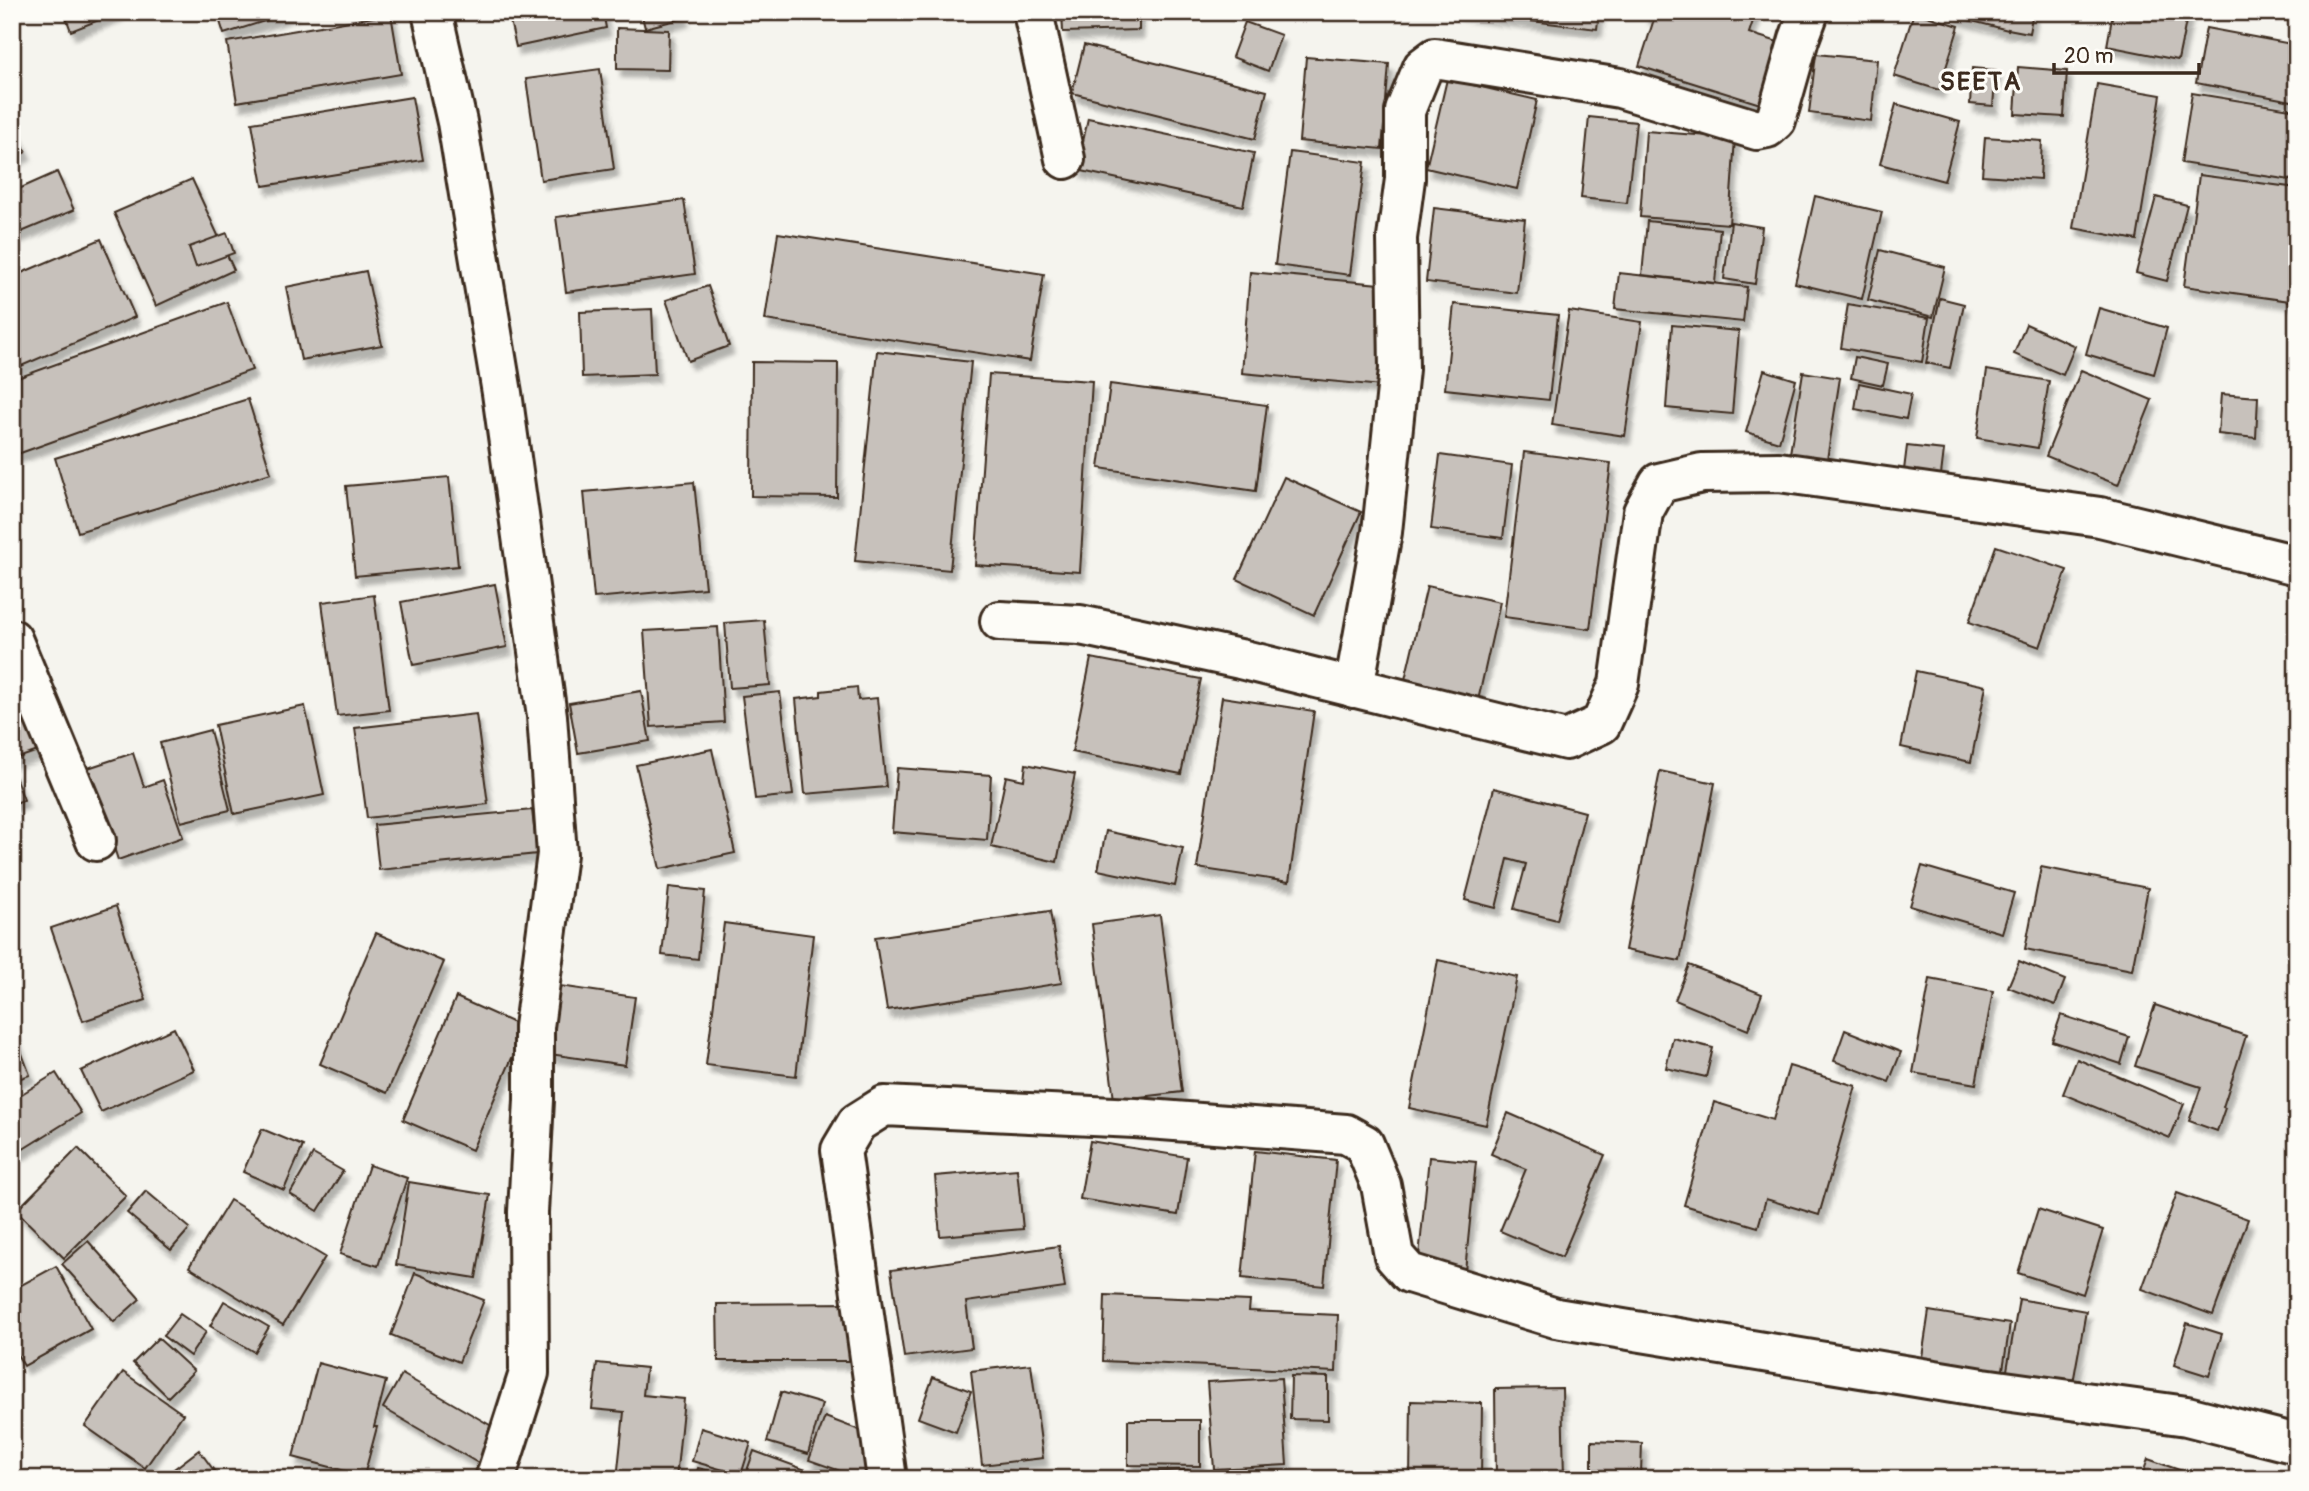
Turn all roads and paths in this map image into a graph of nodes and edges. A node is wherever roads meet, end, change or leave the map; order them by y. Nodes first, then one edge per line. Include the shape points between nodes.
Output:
1 (432, 12) edge
2 (1033, 12) edge
3 (1809, 12) edge
4 (1065, 159) dead end
5 (2297, 565) edge
6 (1000, 621) dead end
7 (12, 639) edge
8 (1354, 688) junction
9 (96, 841) dead end
10 (2297, 1444) edge
11 (495, 1479) edge
12 (887, 1479) edge

1 - 11 street via 457,122 502,393 547,716 557,853 534,1027 529,1373
2 - 4 street
3 - 8 street via 1776,120 1757,130 1620,88 1435,58 1423,67 1405,111 1405,178 1397,239 1399,369 1382,533
5 - 8 street via 2100,517 1779,472 1702,473 1660,483 1643,512 1619,684 1601,724 1566,740
6 - 8 street via 1080,625
7 - 9 street
10 - 12 street via 2187,1416 1983,1388 1556,1318 1409,1273 1394,1256 1381,1185 1364,1144 1346,1134 884,1106 857,1123 841,1150

